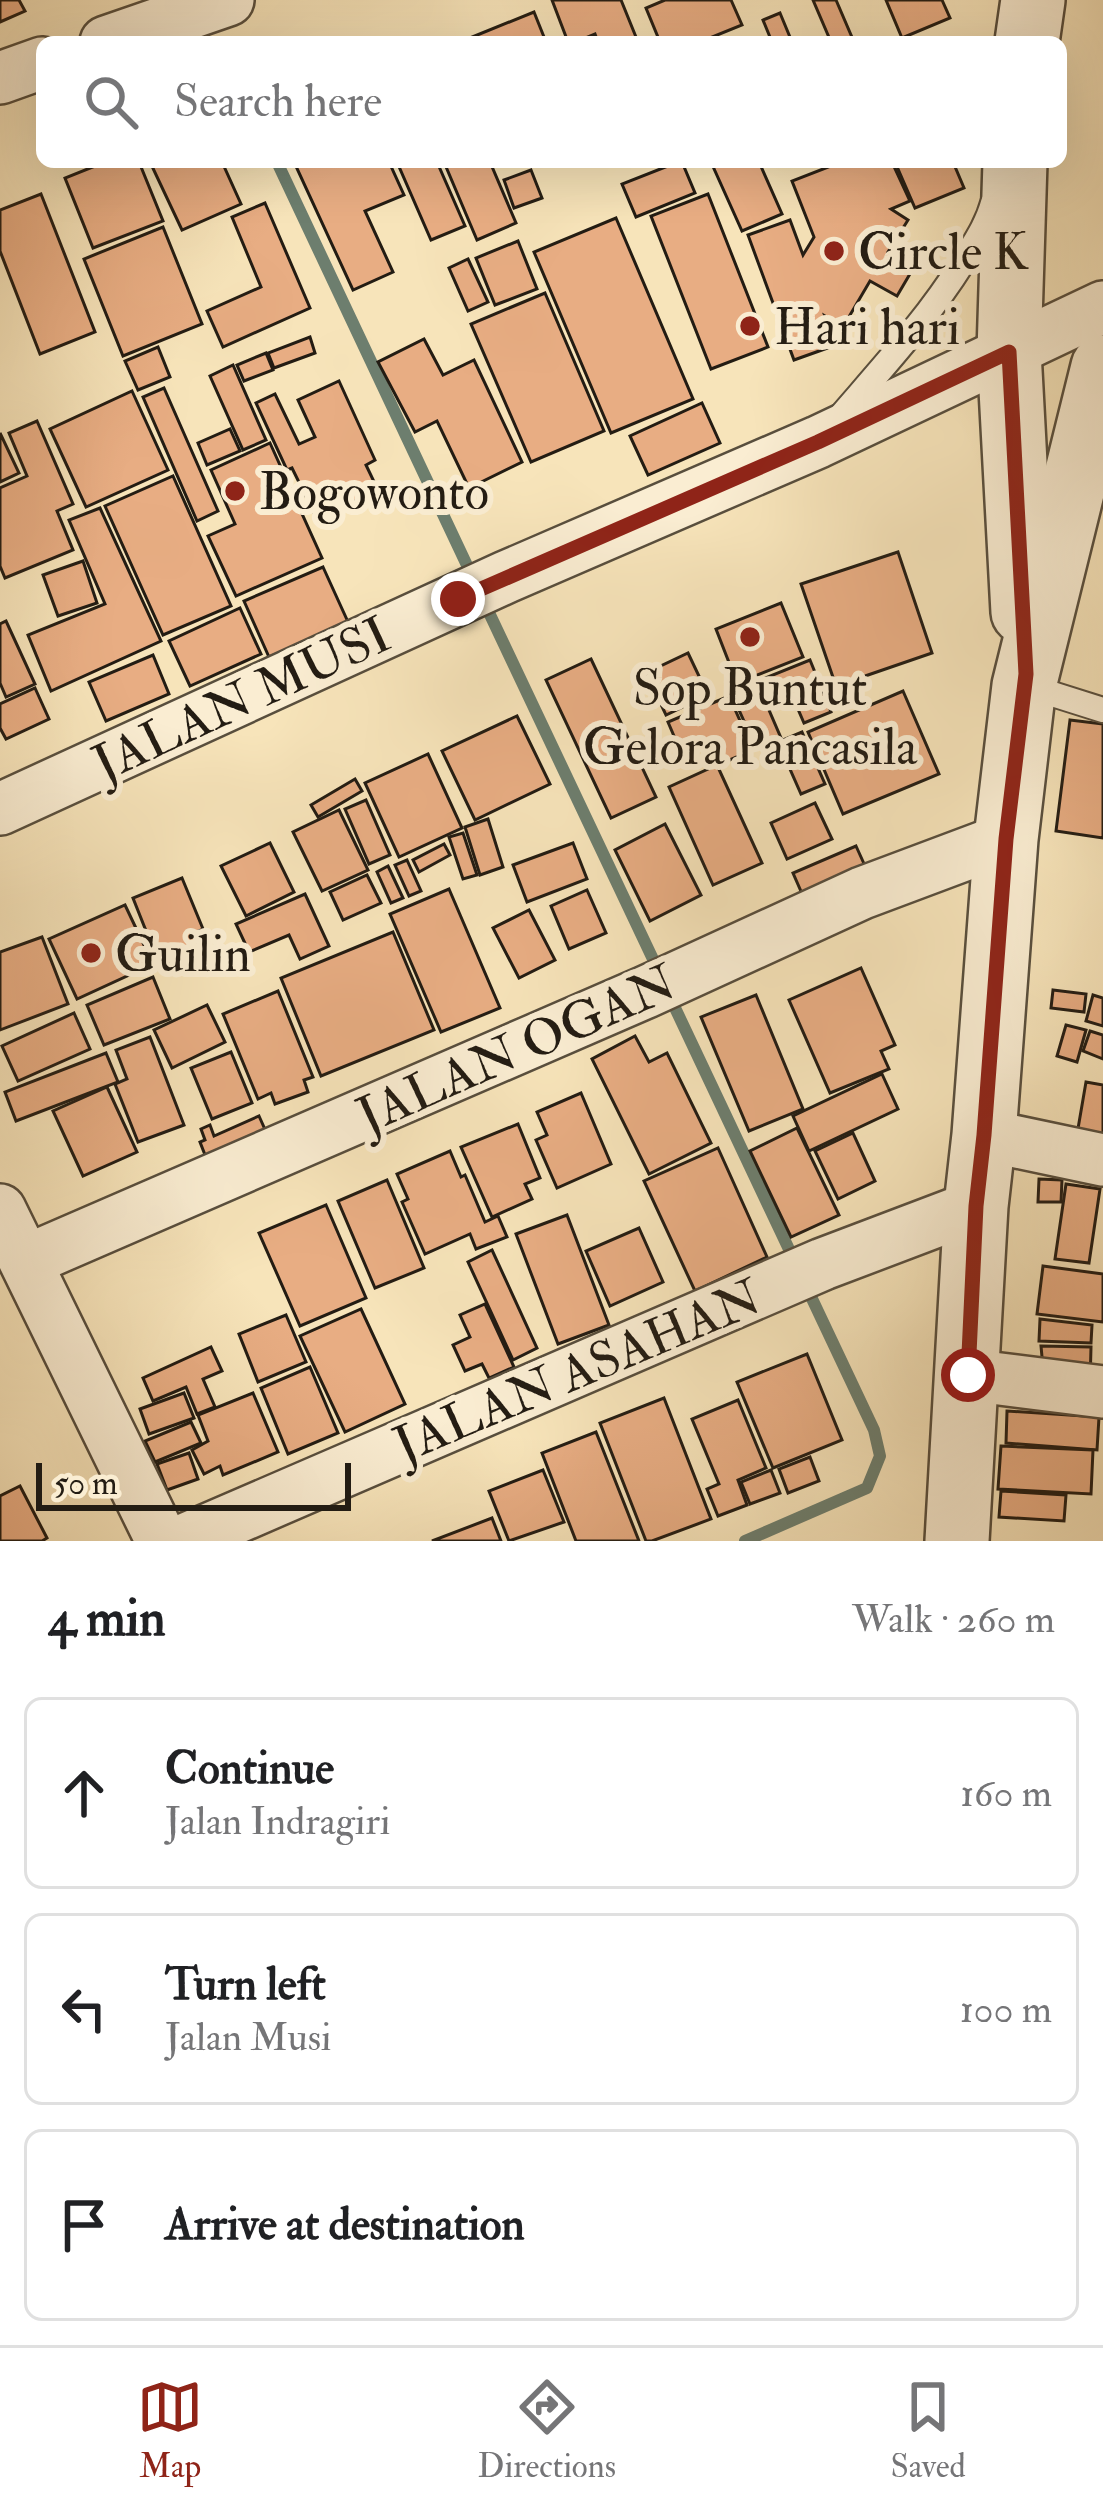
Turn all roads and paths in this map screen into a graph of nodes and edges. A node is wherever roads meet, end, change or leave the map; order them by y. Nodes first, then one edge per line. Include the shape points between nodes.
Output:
1 (1033, 0) edge
2 (211, 7) edge
3 (124, 36) edge
4 (1028, 36) edge
5 (36, 64) edge
6 (0, 78) edge
7 (1002, 168) edge
8 (1015, 168) edge
9 (1103, 308) edge
10 (1009, 352) junction
11 (1103, 367) edge
12 (818, 442) junction
13 (1025, 680) junction
14 (1103, 710) edge
15 (0, 809) edge
16 (1006, 839) junction
17 (984, 1135) junction
18 (1103, 1160) edge
19 (976, 1206) junction
20 (0, 1210) edge
21 (26, 1261) junction
22 (968, 1375) junction
23 (1103, 1392) edge
24 (162, 1541) edge
25 (182, 1541) edge
26 (956, 1541) edge

1 - 4 street
2 - 3 street
5 - 6 street
7 - 12 lane via 988,221 950,284
8 - 10 street
9 - 10 street, JALAN MUSI
10 - 12 street, JALAN MUSI
10 - 13 street
11 - 13 street
12 - 15 street, JALAN MUSI
13 - 14 lane
13 - 16 street
16 - 17 street
16 - 21 street, JALAN OGAN via 862,892
17 - 18 street
17 - 19 street
19 - 22 street
19 - 25 street, JALAN ASAHAN via 823,1264
20 - 21 street
21 - 24 street
22 - 23 street
22 - 26 street

